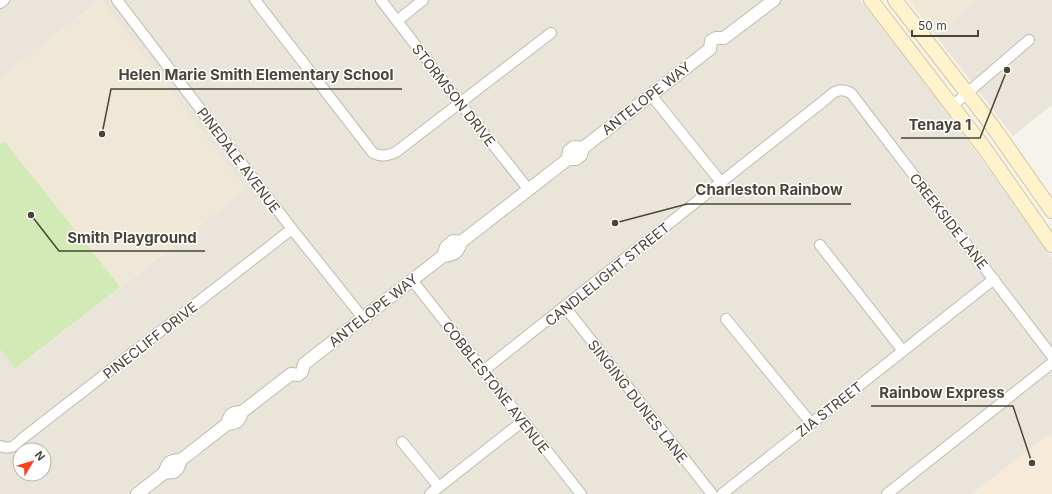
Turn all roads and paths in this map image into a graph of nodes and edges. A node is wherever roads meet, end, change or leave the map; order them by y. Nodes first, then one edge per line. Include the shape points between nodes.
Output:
1 (4, 0) edge
2 (117, 0) edge
3 (255, 0) edge
4 (381, 0) edge
5 (423, 0) edge
6 (774, 0) edge
7 (871, 0) edge
8 (895, 0) edge
9 (0, 3) edge
10 (397, 21) junction
11 (551, 33) dead end
12 (1029, 40) dead end
13 (844, 90) joint
14 (651, 94) junction
15 (967, 94) junction
16 (460, 103) junction
17 (952, 106) junction
18 (721, 182) junction
19 (529, 190) junction
20 (1052, 211) edge
21 (292, 229) junction
22 (820, 245) dead end
23 (1052, 245) edge
24 (994, 279) junction
25 (412, 280) junction
26 (565, 307) junction
27 (363, 318) junction
28 (726, 319) dead end
29 (903, 350) junction
30 (1052, 356) edge
31 (1052, 363) edge
32 (483, 371) junction
33 (523, 421) junction
34 (811, 423) junction
35 (402, 442) dead end
36 (3, 447) edge
37 (439, 487) junction
38 (137, 494) edge
39 (430, 494) edge
40 (581, 494) edge
41 (712, 494) edge
42 (722, 494) edge
43 (887, 494) edge

1 - 9 street
2 - 21 street, PINEDALE AVENUE
3 - 16 street via 373,153 389,156 396,152
4 - 10 street, STORMSON DRIVE
5 - 10 street
6 - 14 street, ANTELOPE WAY via 724,38 711,41 710,49
7 - 17 main road
8 - 15 main road
10 - 16 street, STORMSON DRIVE
11 - 16 street
12 - 15 street
13 - 18 street, CANDLELIGHT STREET via 834,91
13 - 24 street, CREEKSIDE LANE via 852,94
14 - 18 street
14 - 19 street, ANTELOPE WAY via 583,148 574,147 569,151 568,159
15 - 17 street
15 - 20 main road
16 - 19 street, STORMSON DRIVE
17 - 23 main road
18 - 26 street, CANDLELIGHT STREET
19 - 25 street, ANTELOPE WAY via 462,242 453,242 446,247 443,256
21 - 27 street, PINEDALE AVENUE
21 - 36 street, PINECLIFF DRIVE via 16,446
22 - 29 street
24 - 29 street, ZIA STREET
24 - 30 street, CREEKSIDE LANE
25 - 27 street, ANTELOPE WAY
25 - 32 street, COBBLESTONE AVENUE
26 - 32 street, CANDLELIGHT STREET
26 - 41 street, SINGING DUNES LANE
27 - 38 street, ANTELOPE WAY via 304,364 296,363 291,367 291,374 242,412 240,420 227,424 181,460 172,460 167,464 164,473
28 - 34 street
29 - 34 street, ZIA STREET
31 - 43 street
32 - 33 street, COBBLESTONE AVENUE
33 - 37 street
33 - 40 street, COBBLESTONE AVENUE
34 - 42 street, ZIA STREET
35 - 37 street
37 - 39 street

